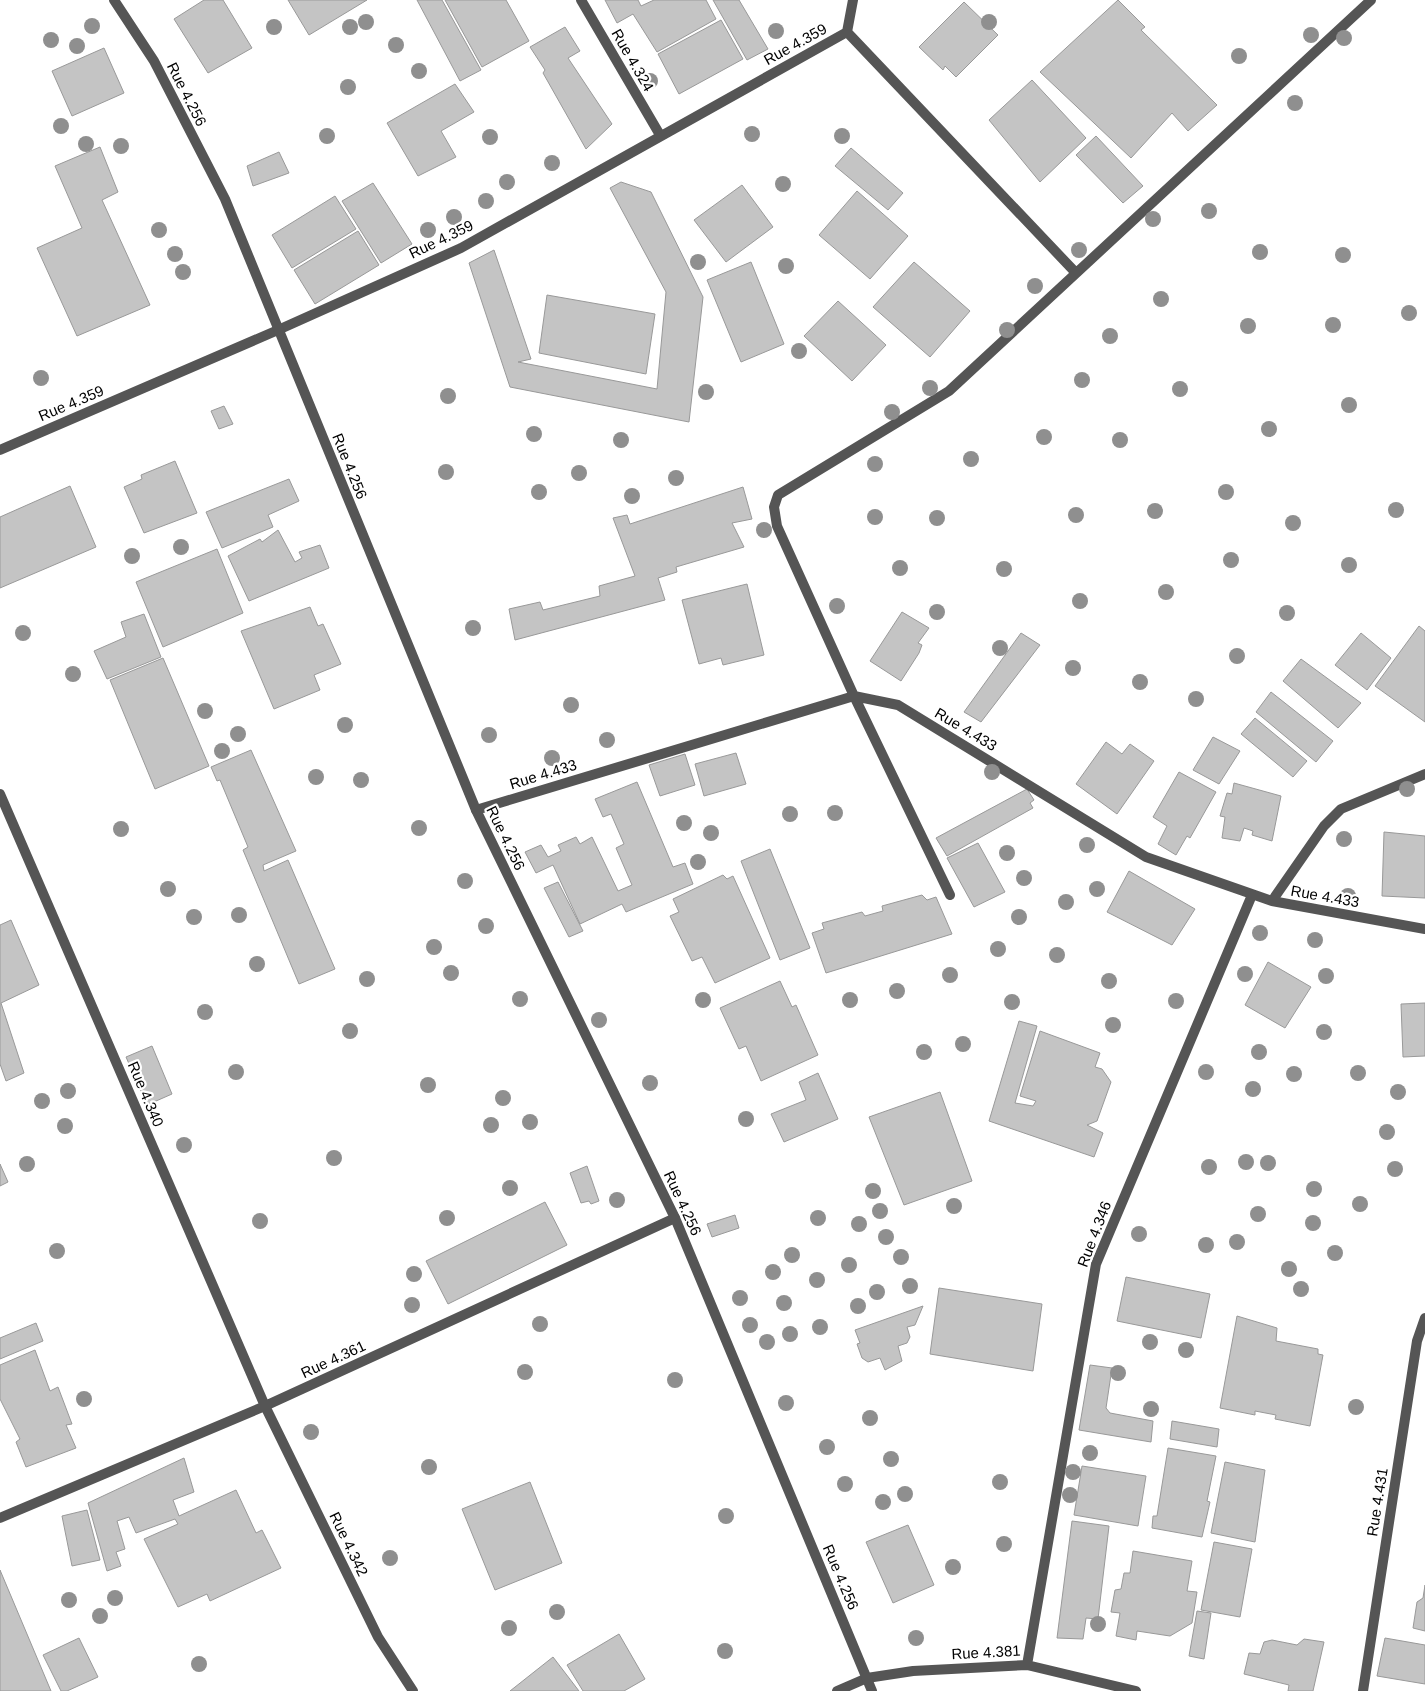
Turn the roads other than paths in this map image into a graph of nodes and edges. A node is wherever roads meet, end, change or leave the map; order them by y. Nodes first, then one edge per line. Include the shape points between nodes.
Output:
1 (114, 0) edge
2 (581, 0) edge
3 (853, 0) edge
4 (1371, 0) edge
5 (847, 32) junction
6 (660, 135) junction
7 (1076, 272) junction
8 (278, 330) junction
9 (0, 450) edge
10 (854, 696) junction
11 (1425, 774) edge
12 (0, 794) edge
13 (476, 810) junction
14 (950, 895) dead end
15 (1252, 895) junction
16 (1272, 901) junction
17 (1425, 929) edge
18 (675, 1218) junction
19 (1425, 1318) edge
20 (265, 1406) junction
21 (0, 1518) edge
22 (1027, 1665) junction
23 (868, 1678) junction
24 (413, 1691) edge
25 (837, 1691) edge
26 (872, 1691) edge
27 (1136, 1691) edge
28 (1363, 1691) edge

1 - 8 street, Rue 4.256 via 154,62 225,200
2 - 6 street, Rue 4.324
3 - 5 street, Rue 4.359
4 - 7 street
5 - 6 street, Rue 4.359
5 - 7 street
6 - 8 street, Rue 4.359 via 461,248
7 - 10 street via 950,391 778,495 774,507 777,526
8 - 9 street, Rue 4.359
8 - 13 street, Rue 4.256
10 - 13 street, Rue 4.433
10 - 14 street
10 - 15 street, Rue 4.433 via 898,705 1146,857
11 - 16 street via 1341,809 1324,826
12 - 20 street, Rue 4.340
13 - 18 street, Rue 4.256
15 - 16 street, Rue 4.433
15 - 22 street, Rue 4.346 via 1096,1264
16 - 17 street, Rue 4.433
18 - 20 street, Rue 4.361
18 - 23 street, Rue 4.256
19 - 28 street, Rue 4.431 via 1417,1341
20 - 21 street, Rue 4.361
20 - 24 street, Rue 4.342 via 378,1637
22 - 23 street, Rue 4.381 via 913,1671
22 - 27 street, Rue 4.381
23 - 25 street, Rue 4.381
23 - 26 street, Rue 4.256

